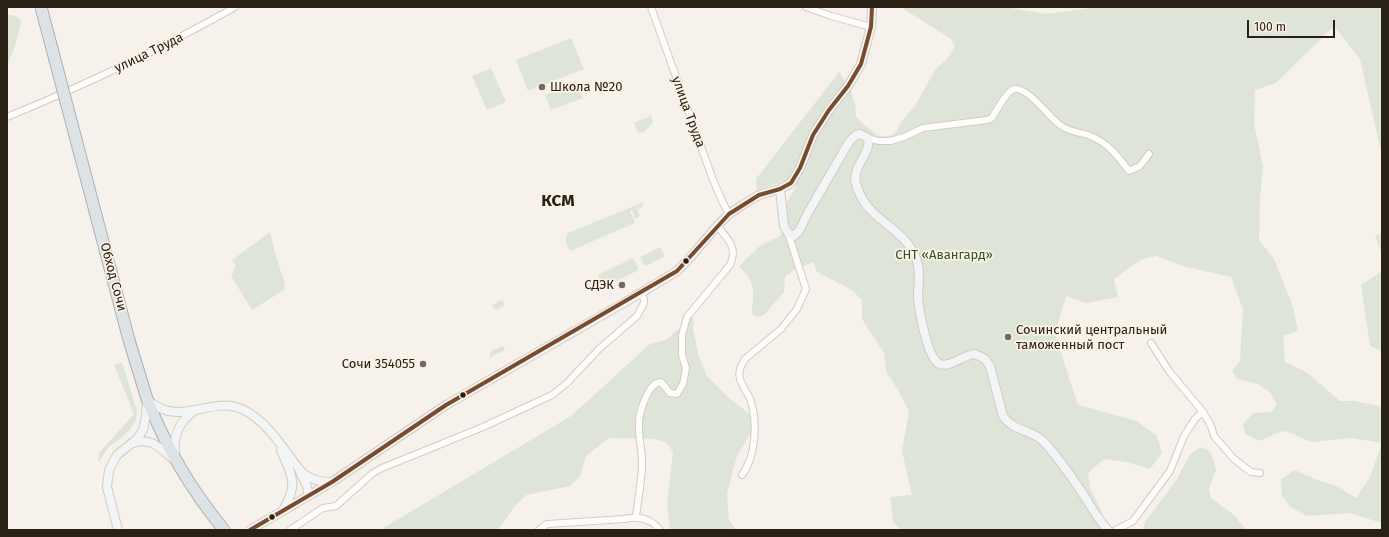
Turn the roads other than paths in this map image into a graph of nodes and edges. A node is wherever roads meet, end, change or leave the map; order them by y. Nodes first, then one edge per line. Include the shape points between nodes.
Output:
1 (41, 7) edge
2 (234, 7) edge
3 (652, 7) edge
4 (806, 7) edge
5 (872, 9) edge
6 (871, 27) junction
7 (7, 117) edge
8 (868, 138) junction
9 (1149, 154) dead end
10 (780, 189) junction
11 (730, 214) junction
12 (717, 226) junction
13 (788, 233) junction
14 (641, 293) junction
15 (1151, 343) dead end
16 (147, 399) junction
17 (195, 410) junction
18 (1203, 412) junction
19 (131, 444) junction
20 (175, 461) junction
21 (295, 471) junction
22 (1260, 473) dead end
23 (742, 475) dead end
24 (332, 482) junction
25 (309, 495) junction
26 (281, 512) junction
27 (636, 517) junction
28 (118, 529) edge
29 (224, 530) edge
30 (250, 530) edge
31 (290, 530) edge
32 (539, 530) edge
33 (660, 530) edge
34 (1108, 530) edge
35 (1116, 530) edge

1 - 16 highway, Обход Сочи, bridge
2 - 7 street, улица Труда via 193,31 61,95
3 - 11 street, улица Труда via 713,180
4 - 6 street
5 - 6 main road
6 - 10 main road via 861,64 813,135 796,177 792,183
8 - 9 street via 878,141 894,140 923,128 987,120 992,118 1010,91 1017,89 1024,91 1071,132 1090,136 1106,145 1129,171 1140,166
8 - 13 main road via 860,134 853,138 808,211 799,231 794,236
8 - 34 main road via 868,144 856,170 856,184 870,210 899,233 917,261 920,311 933,358 938,363 948,365 971,354 980,355 988,362 993,372 1003,416 1010,424 1043,440
10 - 11 main road via 759,195
10 - 13 main road via 784,226
11 - 12 main road
12 - 14 main road via 676,271
12 - 27 street via 730,242 733,259 686,317 682,335 682,355 686,368 683,384 677,394 670,393 661,382 657,382 647,395 638,424 642,467
13 - 23 street via 806,289 796,309 781,329 741,365 739,378 750,399 754,420 751,459
14 - 24 main road via 446,405
14 - 31 street via 644,303 636,316 552,395 483,427 382,468 336,506 323,508
15 - 18 street
16 - 17 main road via 167,410
16 - 19 main road via 143,430
16 - 20 highway, Обход Сочи
17 - 20 main road via 178,430 174,444
17 - 21 main road via 220,405 242,409 253,415 277,440
18 - 22 street via 1214,436 1234,458 1251,472
18 - 35 street via 1184,436 1170,471 1133,521
19 - 20 main road via 142,440 156,444
19 - 28 main road via 117,455 109,470 107,487
20 - 29 highway, Обход Сочи via 191,487
21 - 24 main road via 320,482
21 - 25 main road
21 - 26 main road via 292,493
24 - 25 main road
25 - 26 main road
26 - 30 main road
27 - 32 street via 547,524
27 - 33 street via 649,520

